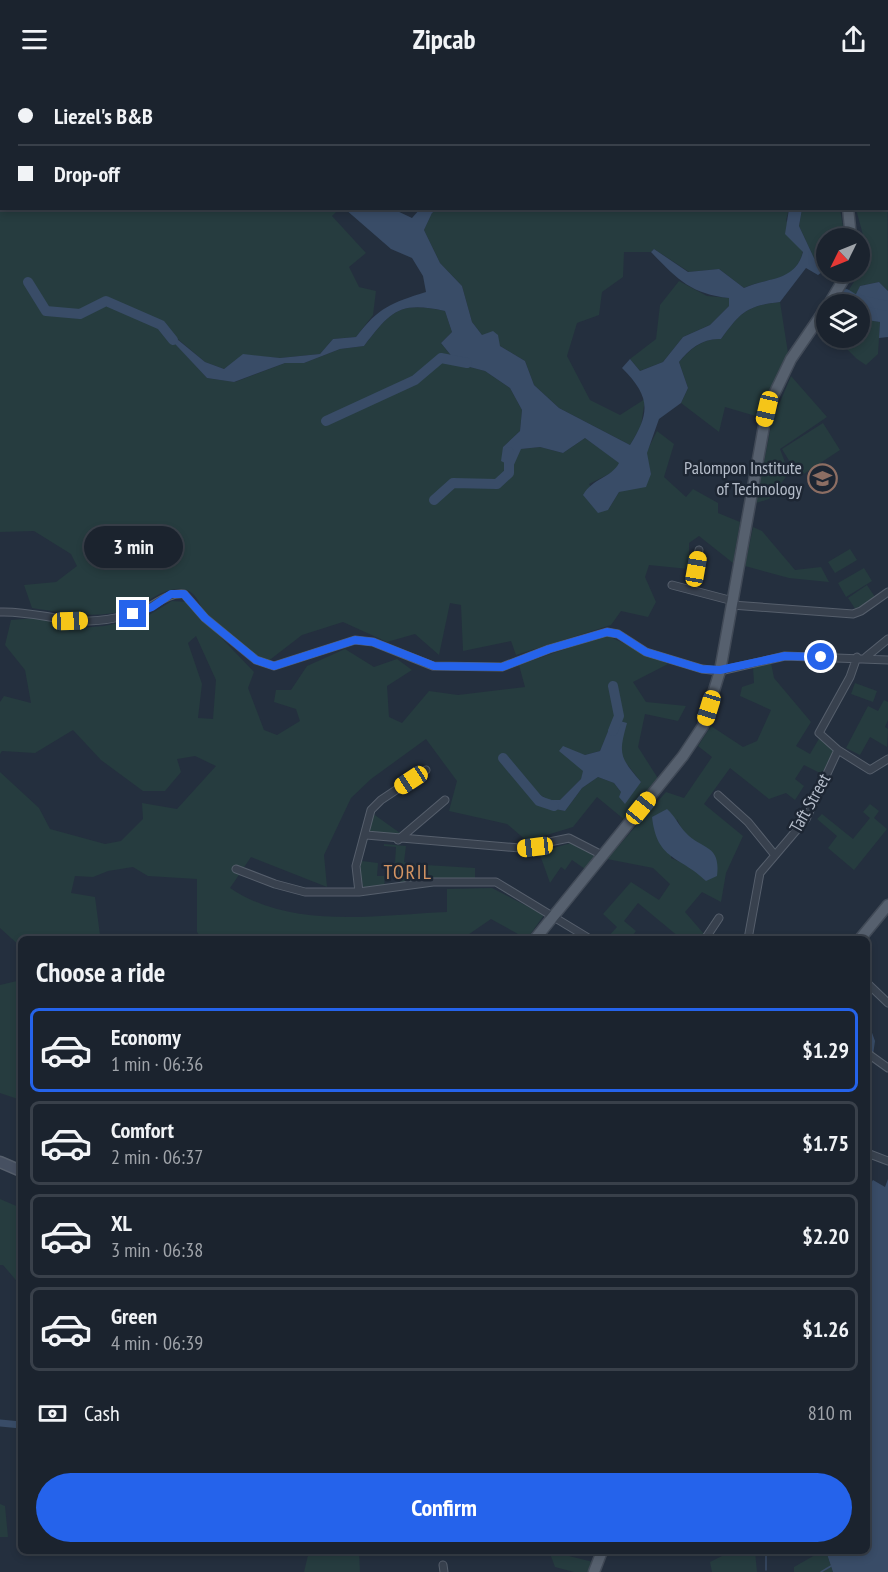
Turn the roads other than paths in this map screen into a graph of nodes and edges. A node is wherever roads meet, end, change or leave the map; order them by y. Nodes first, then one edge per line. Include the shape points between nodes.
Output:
1 (848, 210) edge
2 (850, 228) edge
3 (816, 323) edge
4 (699, 550) dead end
5 (672, 585) dead end
6 (692, 589) junction
7 (888, 592) edge
8 (733, 603) junction
9 (0, 612) edge
10 (888, 639) edge
11 (857, 657) junction
12 (866, 657) junction
13 (888, 660) edge
14 (720, 670) junction
15 (838, 750) junction
16 (888, 759) edge
17 (426, 770) dead end
18 (718, 795) dead end
19 (445, 800) dead end
20 (366, 835) junction
21 (398, 840) junction
22 (774, 854) junction
23 (602, 855) junction
24 (236, 869) dead end
25 (359, 892) junction
26 (888, 905) edge
27 (553, 915) junction
28 (720, 918) dead end
29 (537, 936) edge
30 (585, 936) edge
31 (707, 936) edge
32 (749, 936) edge
33 (862, 936) edge
34 (870, 986) edge
35 (888, 1003) edge
36 (870, 1055) edge
37 (888, 1068) edge
38 (870, 1154) edge
39 (888, 1161) edge
40 (0, 1162) edge
41 (18, 1170) edge
42 (601, 1554) edge
43 (594, 1572) edge

1 - 2 main road
3 - 8 main road via 791,359 767,409
4 - 6 street
5 - 6 street
6 - 8 street
7 - 8 street via 853,614
8 - 14 main road
9 - 14 street via 37,613 70,621 98,620 133,614 178,593 189,598 205,618 264,664 274,666 355,640 373,642 434,666 502,667 607,632 618,634 646,652 702,669
10 - 12 street
11 - 12 street
11 - 14 street via 785,656
11 - 15 street via 819,733
12 - 13 street
14 - 23 main road via 703,726
15 - 16 street via 870,770
15 - 22 street, Taft Street via 806,819
17 - 20 street via 371,810
18 - 22 street via 748,822
19 - 21 street
20 - 21 street
20 - 25 street via 356,866
21 - 23 street via 520,849 569,838
22 - 32 street, Taft Street via 760,873
23 - 27 main road
24 - 25 street via 305,892
25 - 27 street via 433,882 496,882
26 - 33 main road
27 - 29 main road
27 - 30 street
28 - 31 street
34 - 35 street
36 - 37 street
38 - 39 street
40 - 41 main road
42 - 43 main road

